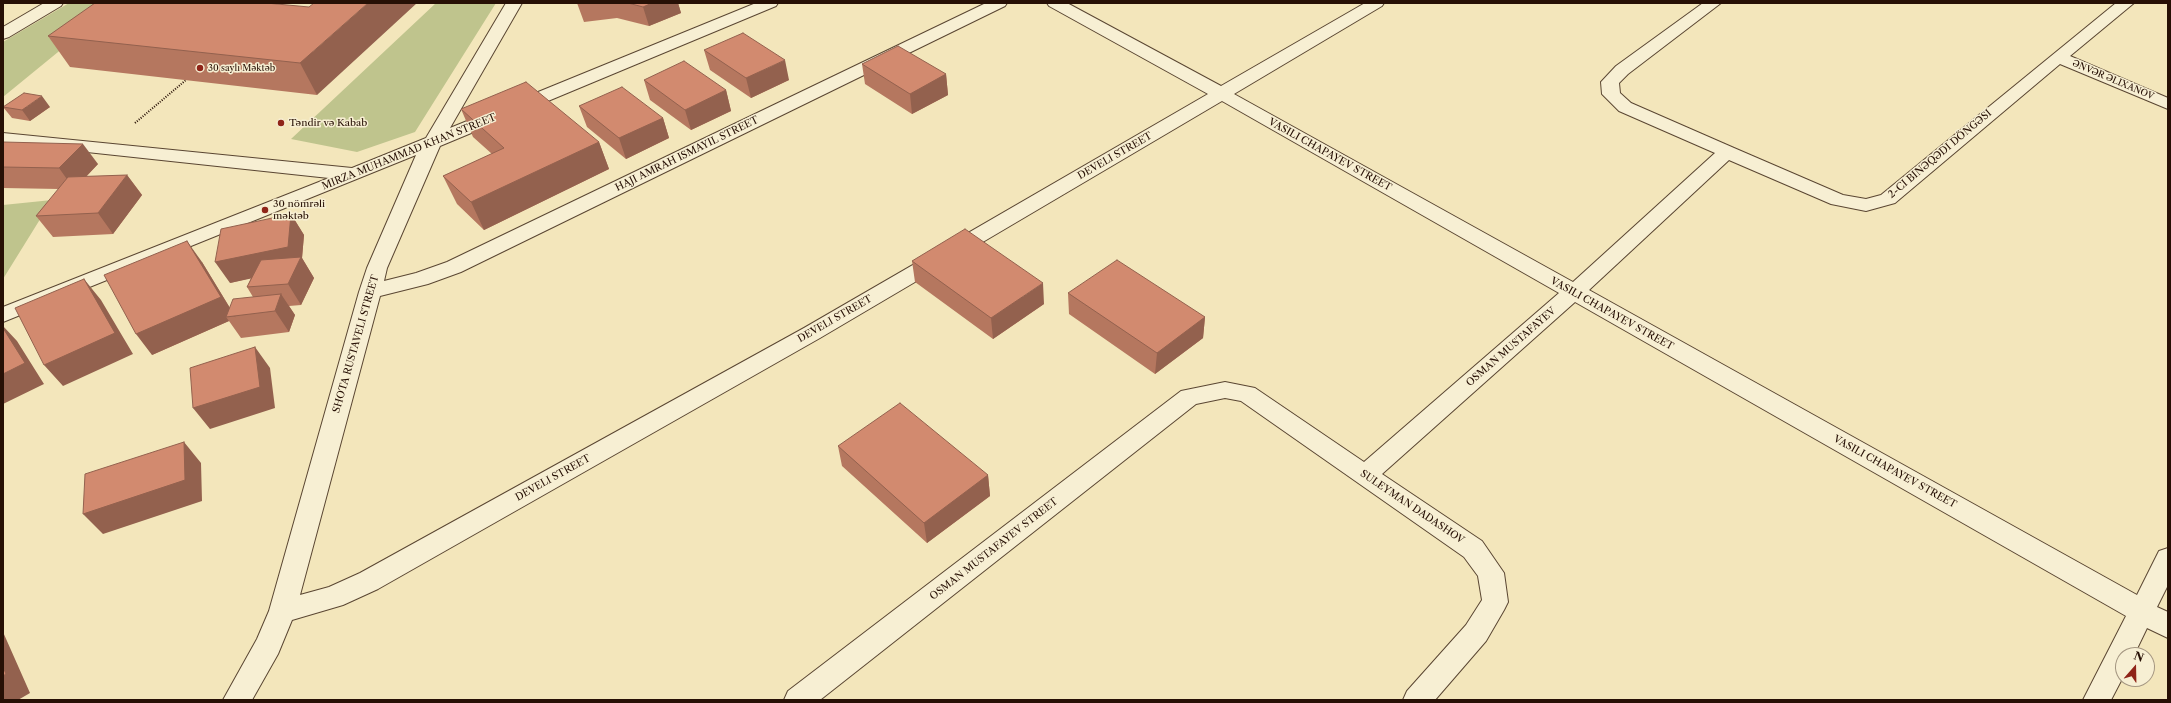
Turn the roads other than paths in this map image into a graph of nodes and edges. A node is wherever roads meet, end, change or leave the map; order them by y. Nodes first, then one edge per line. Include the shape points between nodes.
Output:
1 (55, 3) edge
2 (514, 3) edge
3 (770, 3) edge
4 (999, 3) edge
5 (1055, 3) edge
6 (1376, 3) edge
7 (1713, 3) edge
8 (2126, 3) edge
9 (3, 34) edge
10 (2058, 57) junction
11 (1222, 94) junction
12 (2168, 104) edge
13 (3, 138) edge
14 (432, 142) junction
15 (1728, 152) junction
16 (355, 174) junction
17 (369, 292) junction
18 (1574, 292) junction
19 (3, 315) edge
20 (1189, 397) joint
21 (1365, 475) junction
22 (2168, 559) edge
23 (282, 611) junction
24 (2141, 611) junction
25 (2168, 626) edge
26 (237, 700) edge
27 (798, 700) edge
28 (1417, 700) edge
29 (2097, 700) edge

1 - 9 street
2 - 14 street, SHOTA RUSTAVELI STREET
3 - 14 street, MIRZA MUHAMMAD KHAN STREET
4 - 17 street, HAJI AMRAH ISMAYIL STREET via 454,267 421,279
5 - 11 street, VASILI CHAPAYEV STREET
6 - 11 street, DEVELI STREET
7 - 15 street, 2-CI BINƏQƏDI DÖNGƏSI via 1622,70 1610,82 1611,94 1625,107
8 - 10 street, 2-CI BINƏQƏDI DÖNGƏSI
10 - 12 street, ƏNVƏR ƏLIXANOV
10 - 15 street, 2-CI BINƏQƏDI DÖNGƏSI via 1888,199 1866,205 1838,200
11 - 18 street, VASILI CHAPAYEV STREET
11 - 23 street, DEVELI STREET via 812,333 369,581 334,597
13 - 16 street
14 - 16 street, MIRZA MUHAMMAD KHAN STREET
14 - 17 street, SHOTA RUSTAVELI STREET
15 - 18 street, OSMAN MUSTAFAYEV
16 - 19 street, MIRZA MUHAMMAD KHAN STREET
17 - 23 street, SHOTA RUSTAVELI STREET
18 - 21 street, OSMAN MUSTAFAYEV
18 - 24 street, VASILI CHAPAYEV STREET
20 - 21 street, SULEYMAN DADASHOV via 1224,390 1247,394
20 - 27 street, OSMAN MUSTAFAYEV STREET
21 - 28 street, SULEYMAN DADASHOV via 1473,549 1491,573 1495,602 1476,633
22 - 24 street
23 - 26 street, SHOTA RUSTAVELI STREET via 268,645
24 - 25 street, VASILI CHAPAYEV STREET
24 - 29 street

